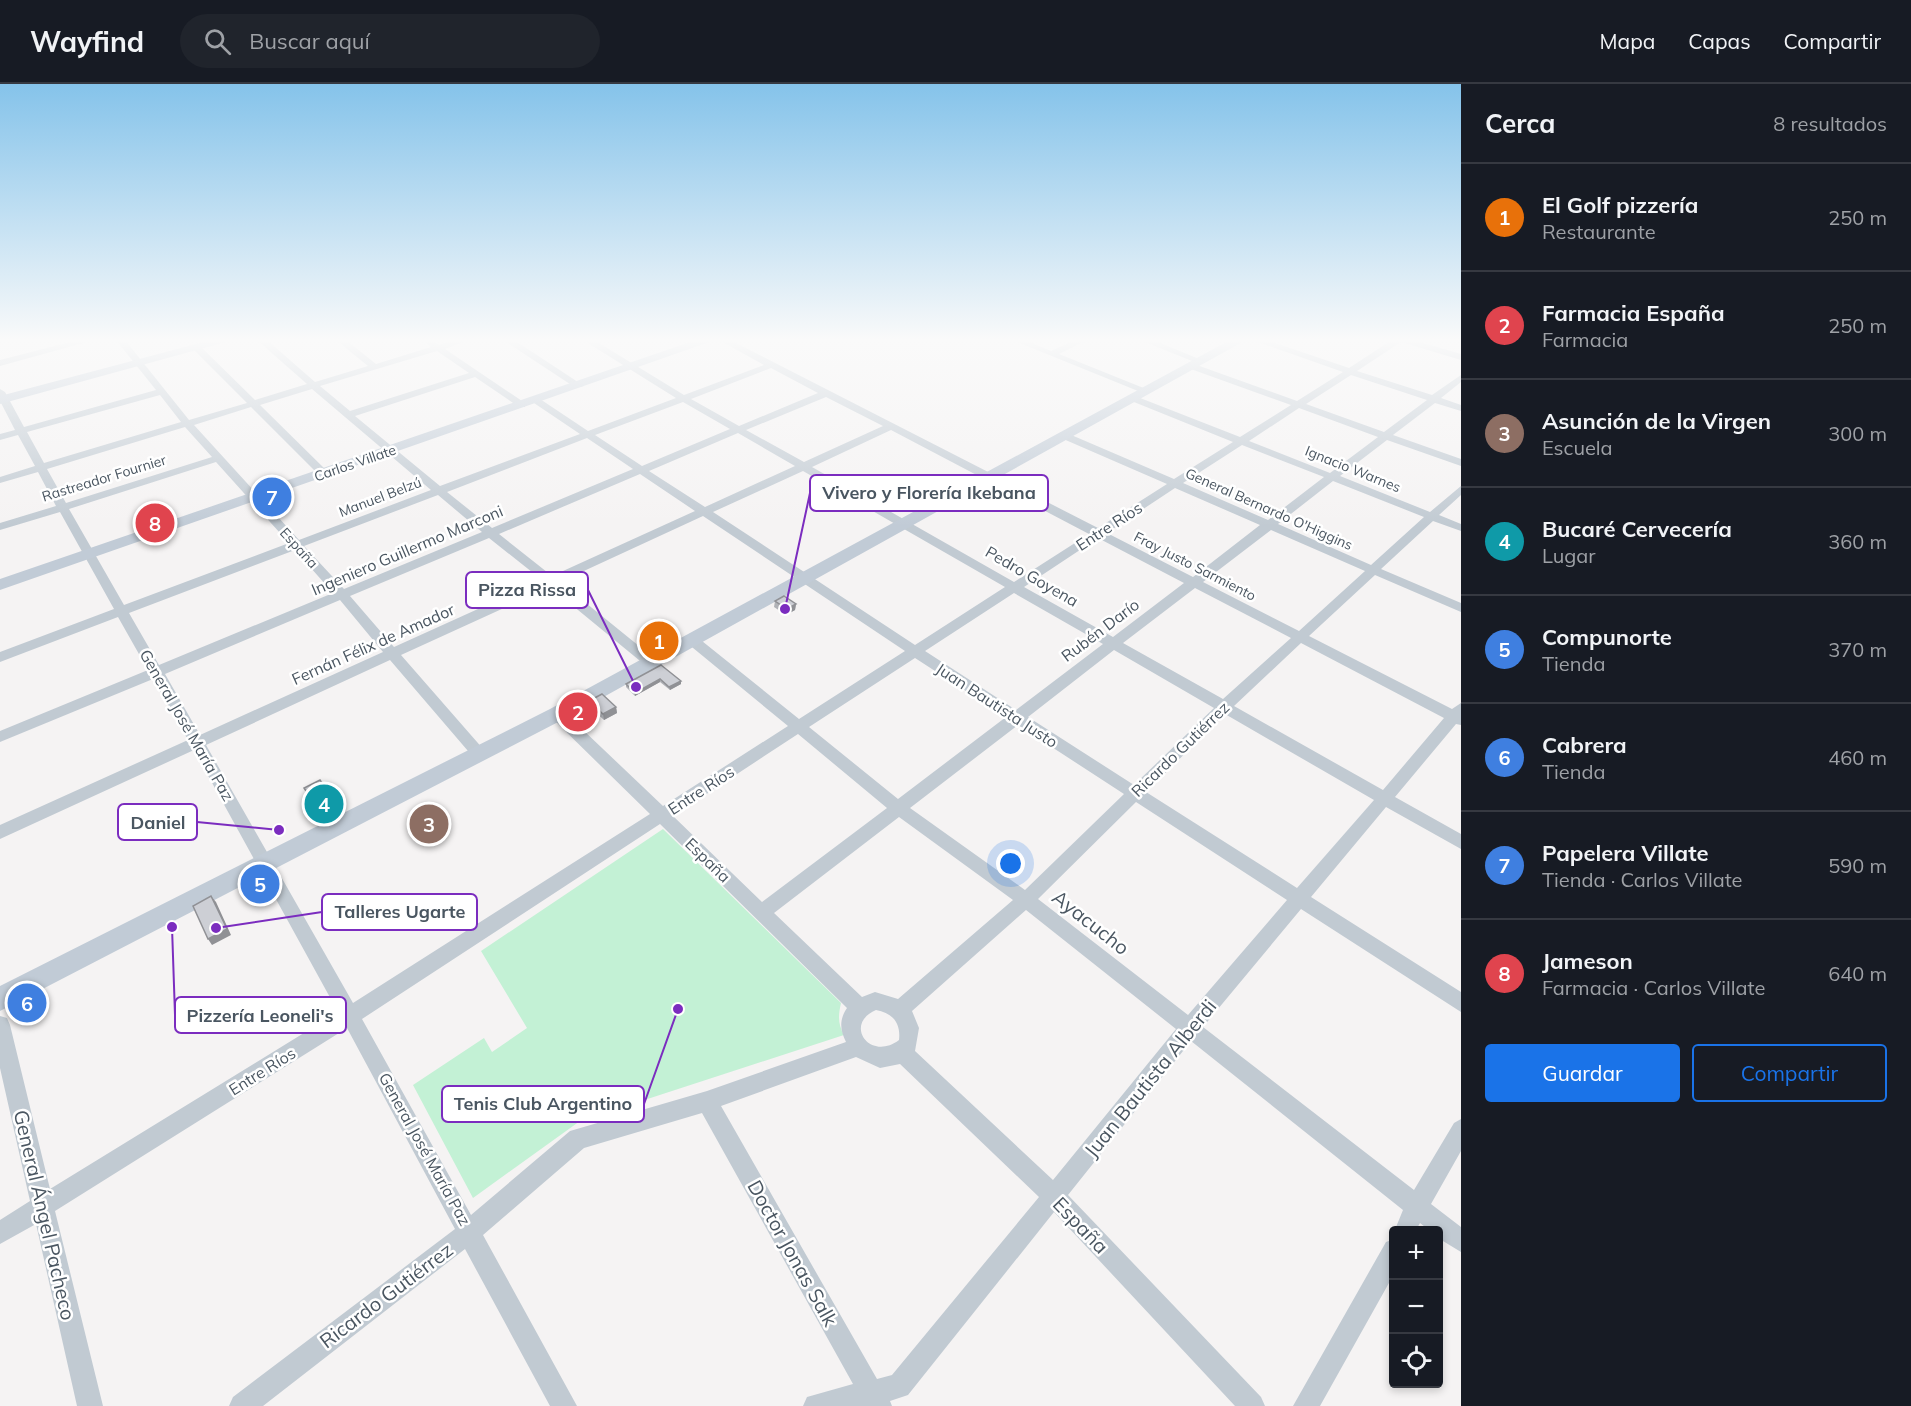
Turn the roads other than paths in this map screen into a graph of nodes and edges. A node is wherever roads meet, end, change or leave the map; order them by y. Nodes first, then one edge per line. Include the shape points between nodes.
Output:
1 (4, 402) edge
2 (125, 402) edge
3 (168, 402) edge
4 (258, 402) edge
5 (331, 402) edge
6 (390, 402) edge
7 (517, 402) edge
8 (532, 402) edge
9 (540, 402) edge
10 (673, 402) edge
11 (689, 402) edge
12 (805, 402) edge
13 (842, 402) edge
14 (1127, 402) edge
15 (1139, 402) edge
16 (1289, 402) edge
17 (1299, 402) edge
18 (1431, 402) edge
19 (1443, 402) edge
20 (254, 403) junction
21 (1295, 404) junction
22 (522, 405) junction
23 (1461, 408) edge
24 (348, 415) junction
25 (187, 423) junction
26 (890, 427) junction
27 (738, 430) junction
28 (21, 431) junction
29 (588, 434) junction
30 (1065, 436) junction
31 (1384, 436) junction
32 (0, 437) edge
33 (1240, 440) junction
34 (390, 451) junction
35 (218, 458) junction
36 (1461, 464) edge
37 (803, 466) junction
38 (41, 468) junction
39 (639, 471) junction
40 (324, 474) junction
41 (1330, 476) junction
42 (990, 477) junction
43 (0, 480) edge
44 (1174, 483) junction
45 (1461, 489) edge
46 (439, 490) junction
47 (256, 498) junction
48 (63, 506) junction
49 (704, 511) junction
50 (1431, 516) junction
51 (903, 523) junction
52 (1267, 524) junction
53 (0, 527) edge
54 (1461, 528) edge
55 (491, 533) junction
56 (1099, 533) junction
57 (297, 546) junction
58 (89, 555) junction
59 (1372, 571) junction
60 (806, 578) junction
61 (550, 582) junction
62 (1192, 582) junction
63 (0, 585) edge
64 (1015, 587) junction
65 (342, 595) junction
66 (1461, 608) edge
67 (122, 611) junction
68 (1300, 637) junction
69 (692, 640) junction
70 (1113, 643) junction
71 (916, 652) junction
72 (393, 653) junction
73 (0, 657) edge
74 (650, 662) junction
75 (157, 672) junction
76 (1224, 707) junction
77 (557, 714) junction
78 (1459, 715) edge
79 (1016, 717) junction
80 (798, 728) junction
81 (0, 737) edge
82 (196, 743) junction
83 (479, 754) junction
84 (1133, 794) junction
85 (1385, 798) junction
86 (897, 807) junction
87 (662, 815) junction
88 (0, 832) edge
89 (1461, 842) edge
90 (267, 864) junction
91 (1300, 898) junction
92 (1026, 900) junction
93 (762, 912) junction
94 (0, 999) edge
95 (1461, 1003) edge
96 (860, 1007) junction
97 (900, 1010) junction
98 (350, 1016) junction
99 (0, 1025) edge
100 (1189, 1029) junction
101 (858, 1047) junction
102 (902, 1052) junction
103 (707, 1101) junction
104 (1461, 1130) edge
105 (1055, 1197) junction
106 (43, 1206) junction
107 (1417, 1208) junction
108 (1406, 1226) edge
109 (470, 1231) junction
110 (0, 1233) edge
111 (1461, 1241) edge
112 (1389, 1259) edge
113 (876, 1399) edge
114 (90, 1406) edge
115 (242, 1406) edge
116 (564, 1406) edge
117 (816, 1406) edge
118 (1252, 1406) edge
119 (1306, 1406) edge

1 - 28 street, General José María Paz
2 - 28 street
3 - 25 street, España
4 - 20 street
5 - 24 street
6 - 24 street
7 - 22 street
8 - 22 street, Carlos Villate
9 - 29 street, Juan Bautista Justo
10 - 29 street, Manuel Belzú
11 - 27 street, Pedro Goyena
12 - 27 street, Ingeniero Guillermo Marconi
13 - 26 street, Fray Justo Sarmiento
14 - 30 street
15 - 33 street, Ignacio Warnes
16 - 21 street
17 - 21 street, Entre Ríos
18 - 31 street, Rubén Darío
19 - 23 street
20 - 25 street
20 - 40 street
21 - 31 street
21 - 33 street, Entre Ríos
22 - 34 street, Carlos Villate
24 - 34 street
25 - 35 street, España
25 - 38 street
26 - 37 street, Fernán Félix de Amador
26 - 42 street, Fray Justo Sarmiento
27 - 37 street, Pedro Goyena
27 - 39 street, Ingeniero Guillermo Marconi
28 - 32 street
28 - 38 street, General José María Paz
29 - 39 street, Juan Bautista Justo
29 - 46 street, Manuel Belzú
30 - 42 street
30 - 44 street, General Bernardo O'Higgins
31 - 36 street
31 - 41 street, Rubén Darío
33 - 41 street, Ignacio Warnes
33 - 44 street, Entre Ríos
34 - 40 street, Carlos Villate
34 - 46 street
35 - 47 street, España
35 - 48 street, Rastreador Fournier
37 - 49 street, Fernán Félix de Amador
37 - 51 street, Pedro Goyena
38 - 43 street
38 - 48 street, General José María Paz
39 - 49 street, Juan Bautista Justo
39 - 55 street, Ingeniero Guillermo Marconi
40 - 47 street, Carlos Villate
41 - 50 street, Ignacio Warnes
41 - 52 street, Rubén Darío
42 - 51 street
42 - 56 street, Fray Justo Sarmiento
44 - 52 street, General Bernardo O'Higgins
44 - 56 street, Entre Ríos
45 - 50 street, Ricardo Gutiérrez
46 - 55 street
46 - 57 street, Manuel Belzú
47 - 57 street, España
47 - 58 street, Carlos Villate
48 - 53 street, Rastreador Fournier
48 - 58 street, General José María Paz
49 - 60 street, Juan Bautista Justo
49 - 61 street, Fernán Félix de Amador
50 - 54 street, Ignacio Warnes
50 - 59 street, Ricardo Gutiérrez
51 - 60 street
51 - 64 street, Pedro Goyena
52 - 59 street, General Bernardo O'Higgins
52 - 62 street, Rubén Darío
55 - 61 street
55 - 65 street, Ingeniero Guillermo Marconi
56 - 62 street, Fray Justo Sarmiento
56 - 64 street, Entre Ríos
57 - 65 street, España
57 - 67 street, Manuel Belzú
58 - 63 street, Carlos Villate
58 - 67 street, General José María Paz
59 - 66 street, General Bernardo O'Higgins
59 - 68 street, Ricardo Gutiérrez
60 - 69 street
60 - 71 street, Juan Bautista Justo
61 - 72 street, Fernán Félix de Amador
61 - 74 street
62 - 68 street, Fray Justo Sarmiento
62 - 70 street, Rubén Darío
64 - 70 street, Pedro Goyena
64 - 71 street, Entre Ríos
65 - 72 street, España
65 - 75 street, Ingeniero Guillermo Marconi
67 - 73 street, Manuel Belzú
67 - 75 street, General José María Paz
68 - 76 street, Ricardo Gutiérrez
68 - 78 street, Fray Justo Sarmiento
69 - 74 street
69 - 80 street, Ayacucho
70 - 76 street, Pedro Goyena
70 - 79 street, Rubén Darío
71 - 79 street, Juan Bautista Justo
71 - 80 street, Entre Ríos
72 - 82 street, Fernán Félix de Amador
72 - 83 street, España
74 - 77 street
75 - 81 street, Ingeniero Guillermo Marconi
75 - 82 street, General José María Paz
76 - 84 street, Ricardo Gutiérrez
76 - 85 street, Pedro Goyena
77 - 83 street
77 - 87 street, España
78 - 85 street, Juan Bautista Alberdi
79 - 84 street, Juan Bautista Justo
79 - 86 street, Rubén Darío
80 - 86 street, Ayacucho
80 - 87 street, Entre Ríos
82 - 88 street, Fernán Félix de Amador
82 - 90 street, General José María Paz
83 - 90 street
84 - 91 street, Juan Bautista Justo
84 - 92 street, Ricardo Gutiérrez
85 - 89 street, Pedro Goyena
85 - 91 street, Juan Bautista Alberdi
86 - 92 street, Ayacucho
86 - 93 street, Rubén Darío
87 - 93 street, España
87 - 98 street, Entre Ríos
90 - 94 street
90 - 98 street, General José María Paz
91 - 95 street, Juan Bautista Justo
91 - 100 street, Juan Bautista Alberdi
92 - 97 street, Ricardo Gutiérrez
92 - 100 street, Ayacucho
93 - 96 street, España
96 - 97 street via 875,1001
96 - 101 street via 850,1021 852,1038
97 - 102 street via 911,1036
98 - 106 street, Entre Ríos
98 - 109 street, General José María Paz
99 - 106 street, General Ángel Pacheco
100 - 105 street, Juan Bautista Alberdi
100 - 107 street, Ayacucho
101 - 102 street via 885,1059
101 - 103 street, Ricardo Gutiérrez
102 - 105 street, España
103 - 109 street, Ricardo Gutiérrez via 578,1139
103 - 113 street, Doctor Jonas Salk
104 - 107 street
105 - 113 street, Juan Bautista Alberdi via 899,1386
105 - 118 street, España
106 - 110 street, Entre Ríos
106 - 114 street, General Ángel Pacheco
107 - 108 street
107 - 111 street, Ayacucho
109 - 115 street, Ricardo Gutiérrez
109 - 116 street, General José María Paz
112 - 119 street
113 - 117 street, Juan Bautista Alberdi

